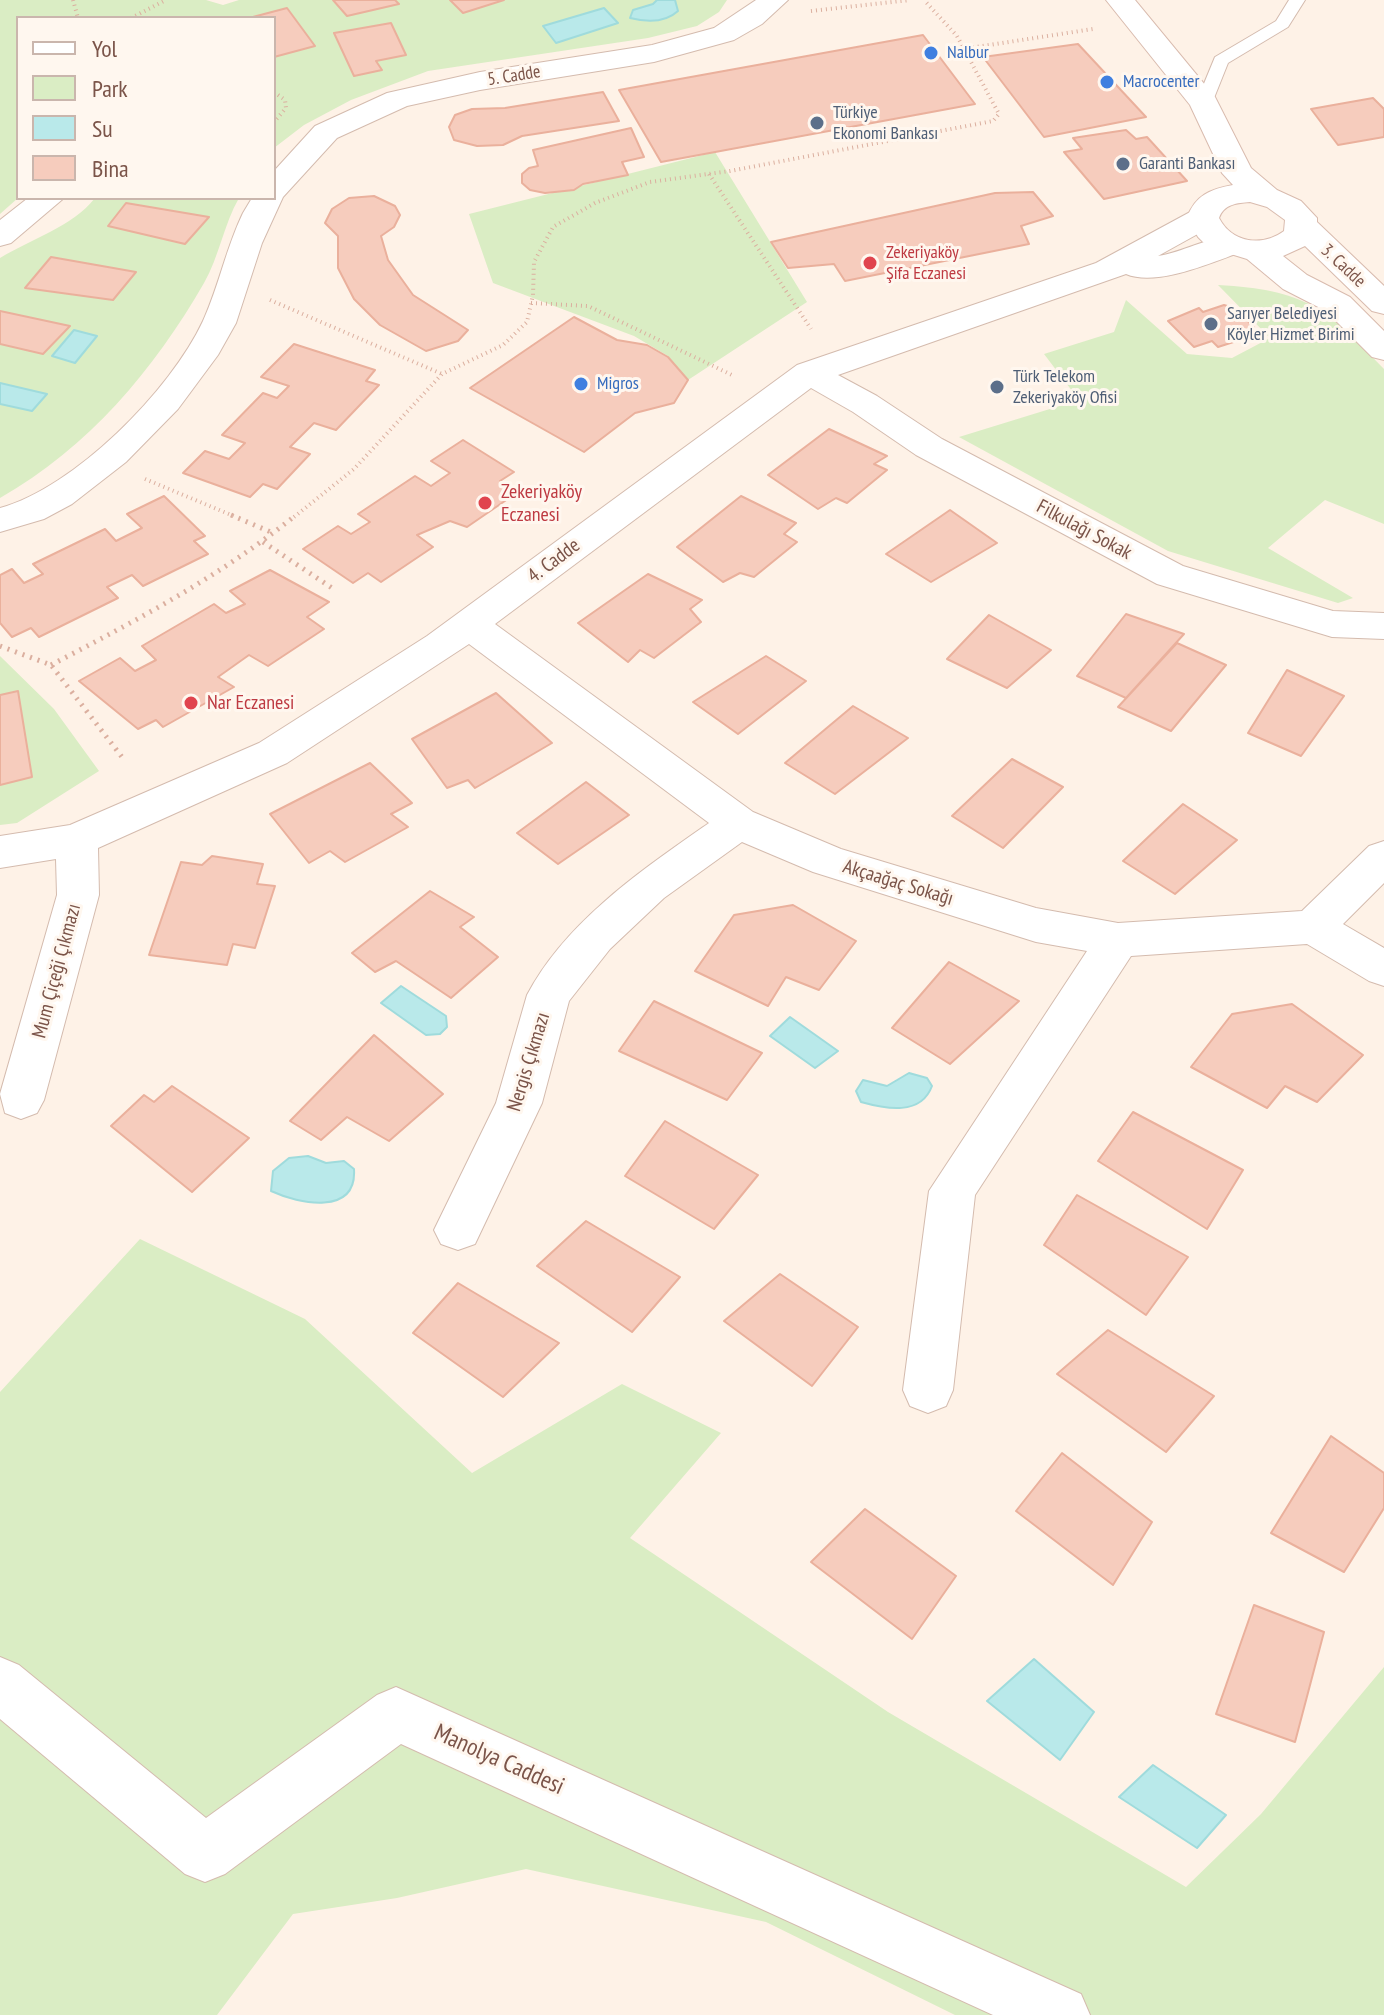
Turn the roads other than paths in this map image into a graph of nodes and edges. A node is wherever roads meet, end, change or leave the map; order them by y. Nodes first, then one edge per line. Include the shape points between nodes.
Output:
1 (1297, 0) edge
2 (763, 9) edge
3 (1129, 11) edge
4 (1204, 103) junction
5 (276, 188) edge
6 (1246, 188) junction
7 (45, 200) edge
8 (267, 200) edge
9 (1203, 218) junction
10 (1303, 227) junction
11 (0, 236) edge
12 (1243, 248) junction
13 (1108, 270) junction
14 (1384, 304) edge
15 (1384, 350) edge
16 (809, 373) junction
17 (0, 520) edge
18 (469, 624) junction
19 (1383, 626) edge
20 (738, 823) junction
21 (77, 840) junction
22 (0, 852) edge
23 (1384, 857) edge
24 (1313, 927) junction
25 (1118, 940) junction
26 (1384, 969) edge
27 (17, 1083) edge
28 (458, 1230) dead end
29 (928, 1390) dead end
30 (0, 1684) edge
31 (1060, 2015) edge

1 - 4 lane via 1282,24 1221,60
2 - 5 street, 5. Cadde via 724,34 654,53 398,99 326,132
3 - 4 street
4 - 6 street
6 - 9 street via 1211,203
6 - 10 street, 3. Cadde via 1293,208
7 - 11 street
8 - 17 street via 252,220 219,324 180,383 89,475 35,508
9 - 12 street, 3. Cadde via 1210,233
9 - 13 street
10 - 12 street via 1283,247
10 - 14 street, 3. Cadde
12 - 13 street via 1185,262
12 - 15 street, 3. Cadde via 1338,304
13 - 16 street, 4. Cadde
16 - 18 street, 4. Cadde
16 - 19 street, Filkulağı Sokak via 929,447 1170,575 1332,624
18 - 20 street, Akçaağaç Sokağı
18 - 21 street, 4. Cadde via 273,753
20 - 25 street, Akçaağaç Sokağı via 828,861 943,897 1036,925
20 - 28 street, Nergis Çıkmazı via 638,897 595,937 549,995 519,1103
21 - 22 street, 4. Cadde
21 - 27 street, Mum Çiçeği Çıkmazı via 78,895
23 - 24 street
24 - 25 street, Akçaağaç Sokağı
24 - 26 street
25 - 29 street via 952,1191
30 - 31 street, Manolya Caddesi via 205,1854 396,1714

